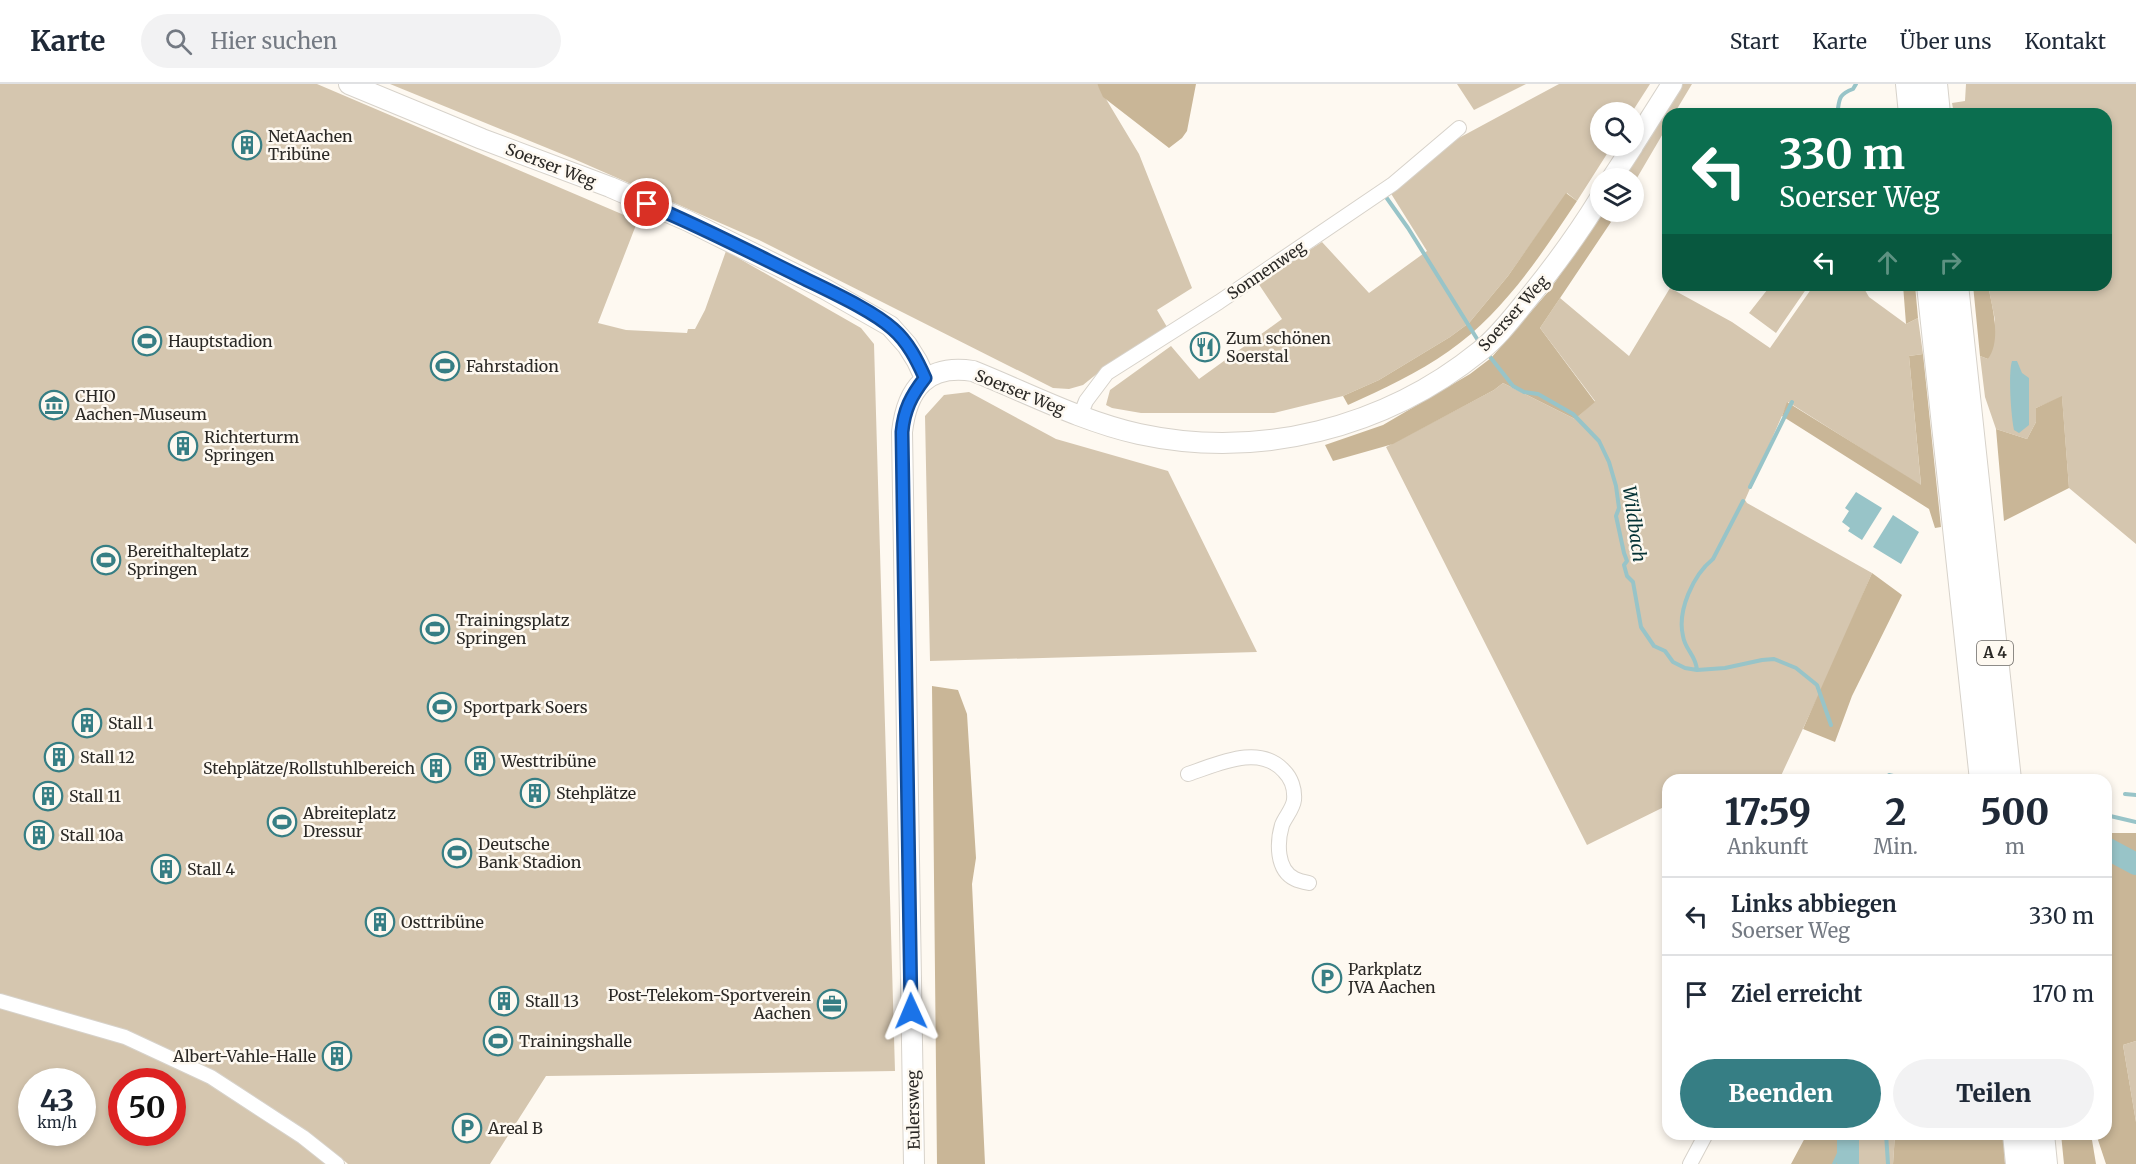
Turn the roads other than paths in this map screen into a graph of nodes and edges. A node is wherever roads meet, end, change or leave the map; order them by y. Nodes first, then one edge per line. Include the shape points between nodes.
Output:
1 (349, 84) edge
2 (1672, 84) edge
3 (1909, 84) edge
4 (1934, 84) edge
5 (1911, 108) edge
6 (1936, 108) edge
7 (1459, 128) dead end
8 (1644, 128) edge
9 (1590, 214) edge
10 (1931, 291) edge
11 (1955, 291) edge
12 (925, 378) junction
13 (1080, 417) junction
14 (1969, 528) junction
15 (1188, 774) dead end
16 (1983, 774) edge
17 (2007, 774) edge
18 (1308, 883) dead end
19 (0, 1001) edge
20 (1703, 1140) edge
21 (2017, 1140) edge
22 (2041, 1140) edge
23 (337, 1164) edge
24 (914, 1164) edge
25 (1689, 1164) edge
26 (2019, 1164) edge
27 (2043, 1164) edge

1 - 12 main road, Soerser Weg via 610,187 825,289 890,326 907,345
2 - 8 main road
3 - 5 highway
4 - 6 highway
7 - 13 street, Sonnenweg via 1393,184 1107,374
9 - 13 main road, Soerser Weg via 1560,260 1496,337 1432,385 1397,404 1338,427 1252,441 1197,442 1140,434
10 - 14 highway, A 4
11 - 14 highway, A 4
12 - 13 main road, Soerser Weg via 945,370 973,371
12 - 24 main road, Eulersweg via 907,406 902,432
14 - 16 highway, A 4
14 - 17 highway, A 4
15 - 18 street via 1246,757 1263,758 1279,766 1289,776 1294,802 1282,824 1279,855 1294,879
19 - 23 street via 125,1037 212,1077
20 - 25 street
21 - 26 highway
22 - 27 highway

